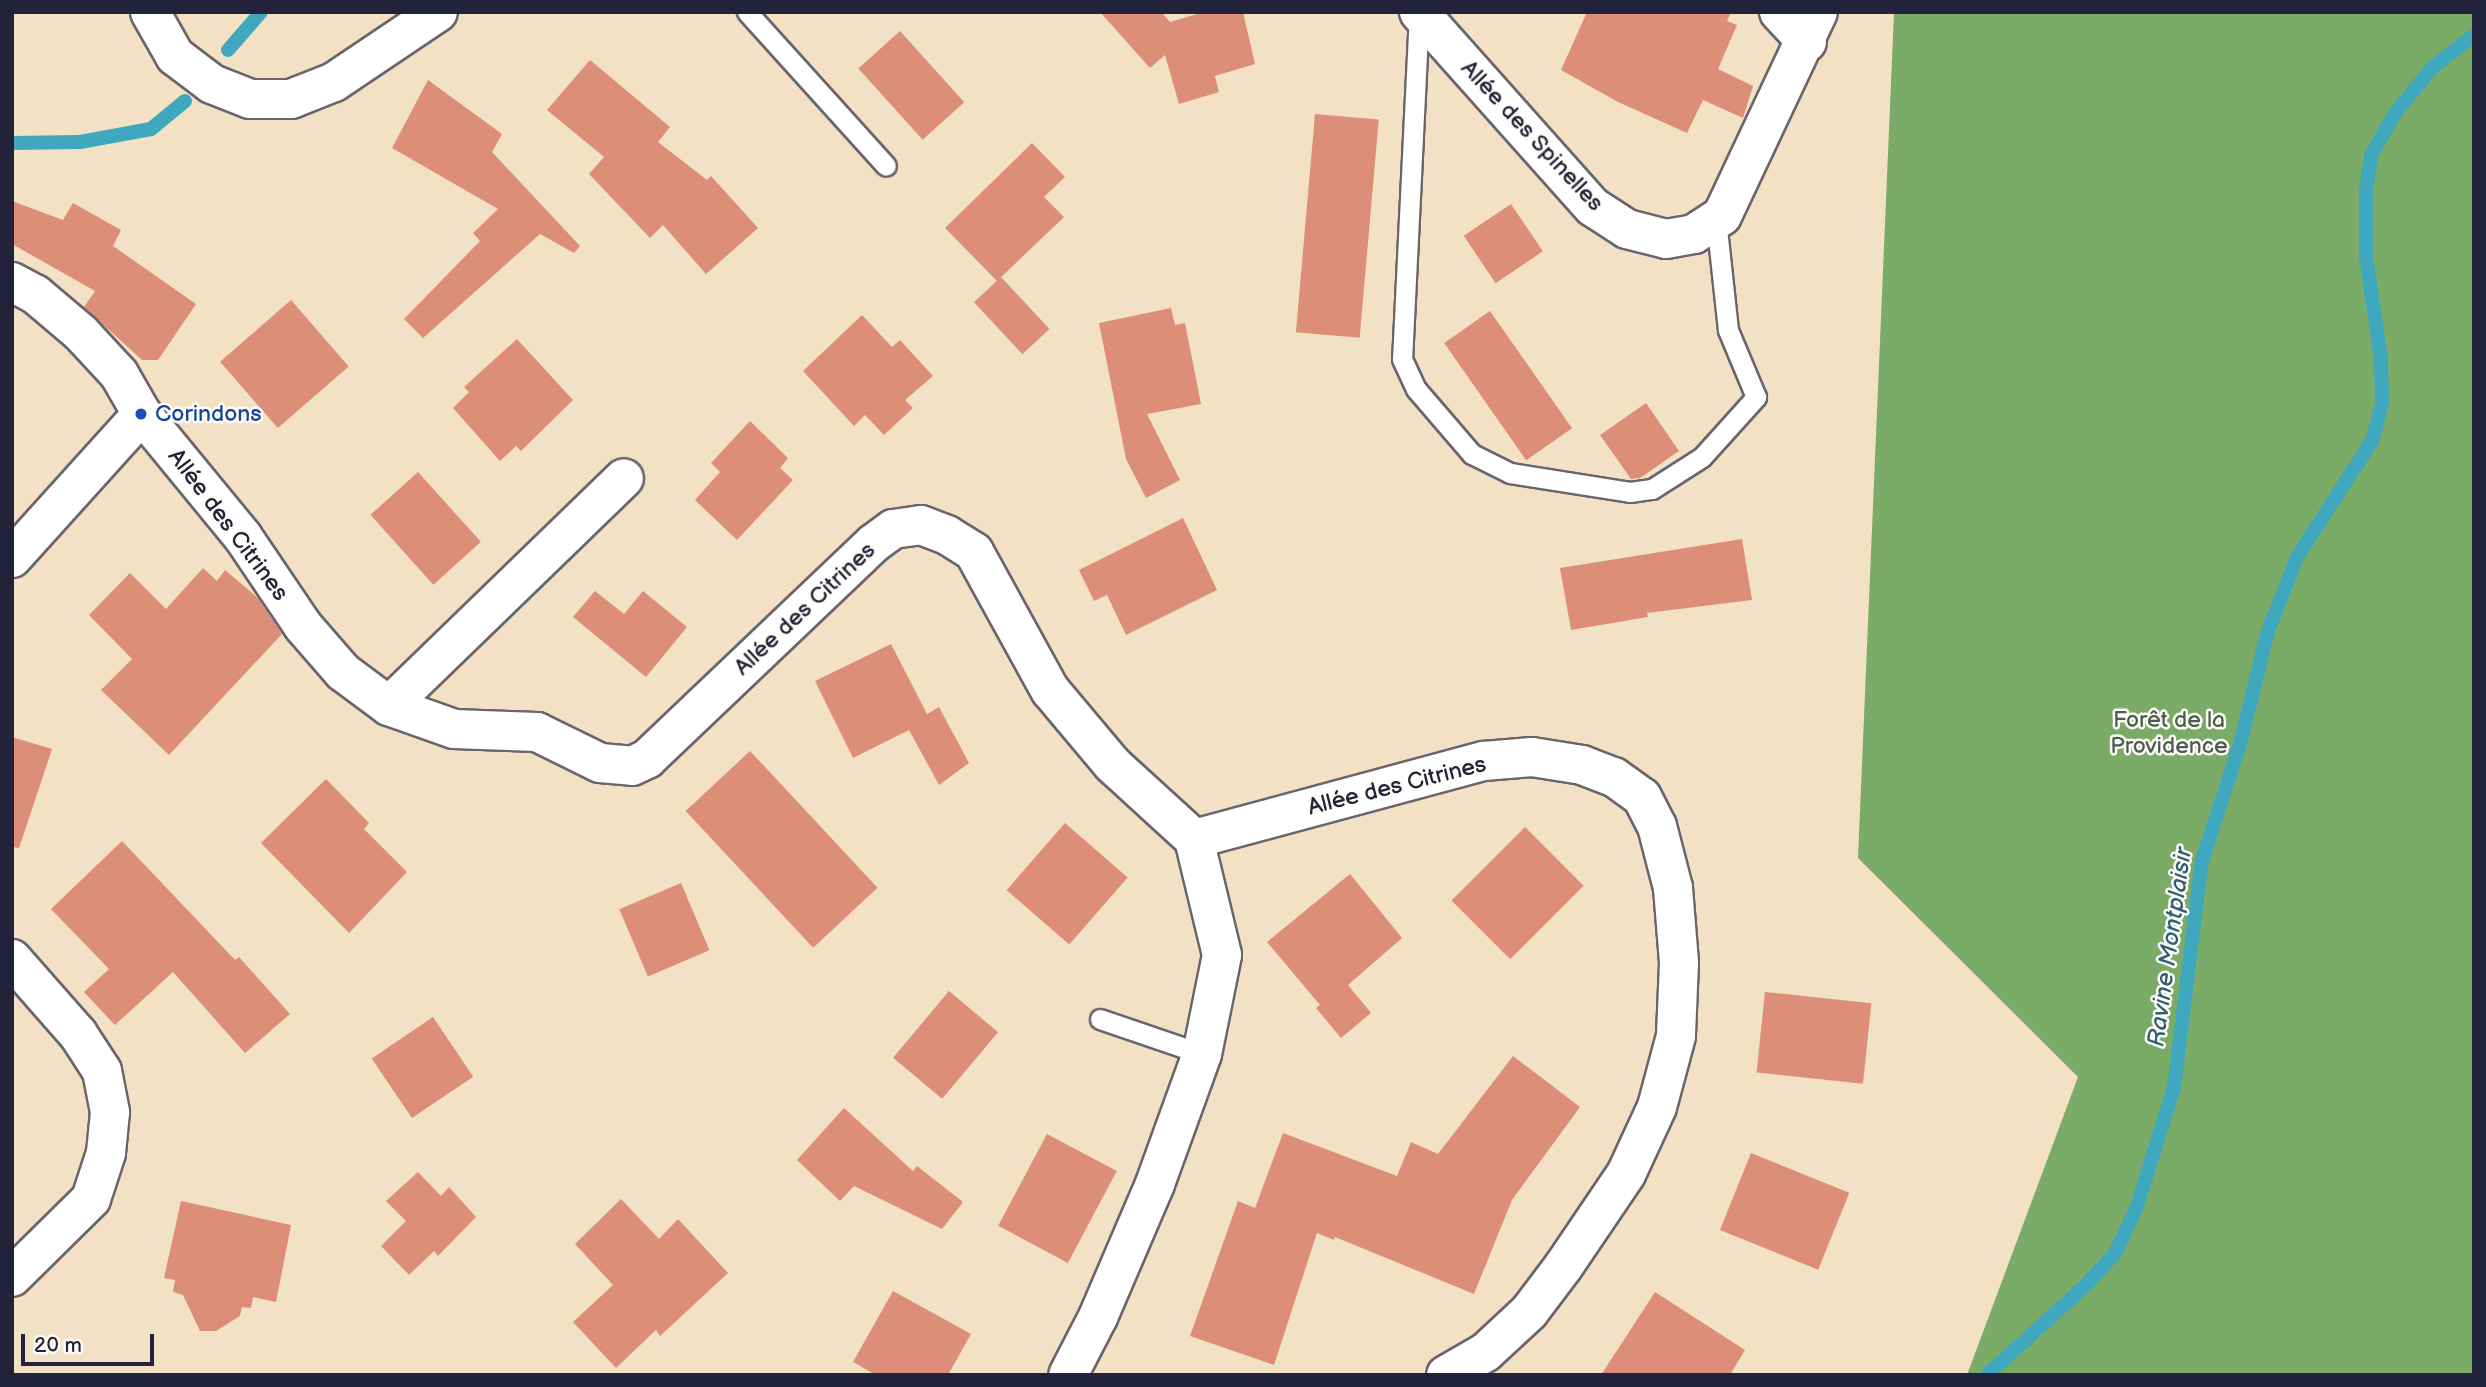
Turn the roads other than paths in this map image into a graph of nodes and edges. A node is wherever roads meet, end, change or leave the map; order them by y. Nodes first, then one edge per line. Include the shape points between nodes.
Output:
1 (150, 12) edge
2 (438, 12) edge
3 (747, 12) edge
4 (1419, 12) edge
5 (1779, 12) edge
6 (1812, 27) edge
7 (886, 166) dead end
8 (1716, 220) junction
9 (12, 282) edge
10 (142, 414) junction
11 (624, 478) dead end
12 (12, 558) edge
13 (389, 705) junction
14 (1195, 839) junction
15 (12, 959) edge
16 (1100, 1019) dead end
17 (1202, 1054) junction
18 (12, 1277) edge
19 (1068, 1375) edge
20 (1446, 1375) edge

1 - 2 street via 175,55 212,84 250,99 291,99 334,82
3 - 7 lane
4 - 8 street, Allée des Spinelles via 1593,207 1627,229 1666,239 1694,234
4 - 8 lane via 1402,359 1416,390 1472,454 1510,473 1630,492 1652,489 1702,457 1756,397 1728,330
5 - 6 street
6 - 8 street via 1722,216
9 - 10 street, Allée des Citrines via 35,294 80,333 119,374
10 - 12 street
10 - 13 street, Allée des Citrines via 243,537 303,626 343,672
11 - 13 street
13 - 14 street, Allée des Citrines via 454,729 537,732 600,763 632,766 647,759 874,543 893,529 920,525 974,552 1050,691 1112,764
14 - 17 street via 1222,955
14 - 20 street, Allée des Citrines via 1484,761 1532,757 1582,765 1614,777 1642,797 1657,826 1673,888 1679,963 1676,1036 1657,1107 1626,1174 1529,1312 1486,1352
15 - 18 street via 78,1034 102,1071 110,1112 106,1153 91,1199
16 - 17 lane
17 - 19 street via 1155,1184

